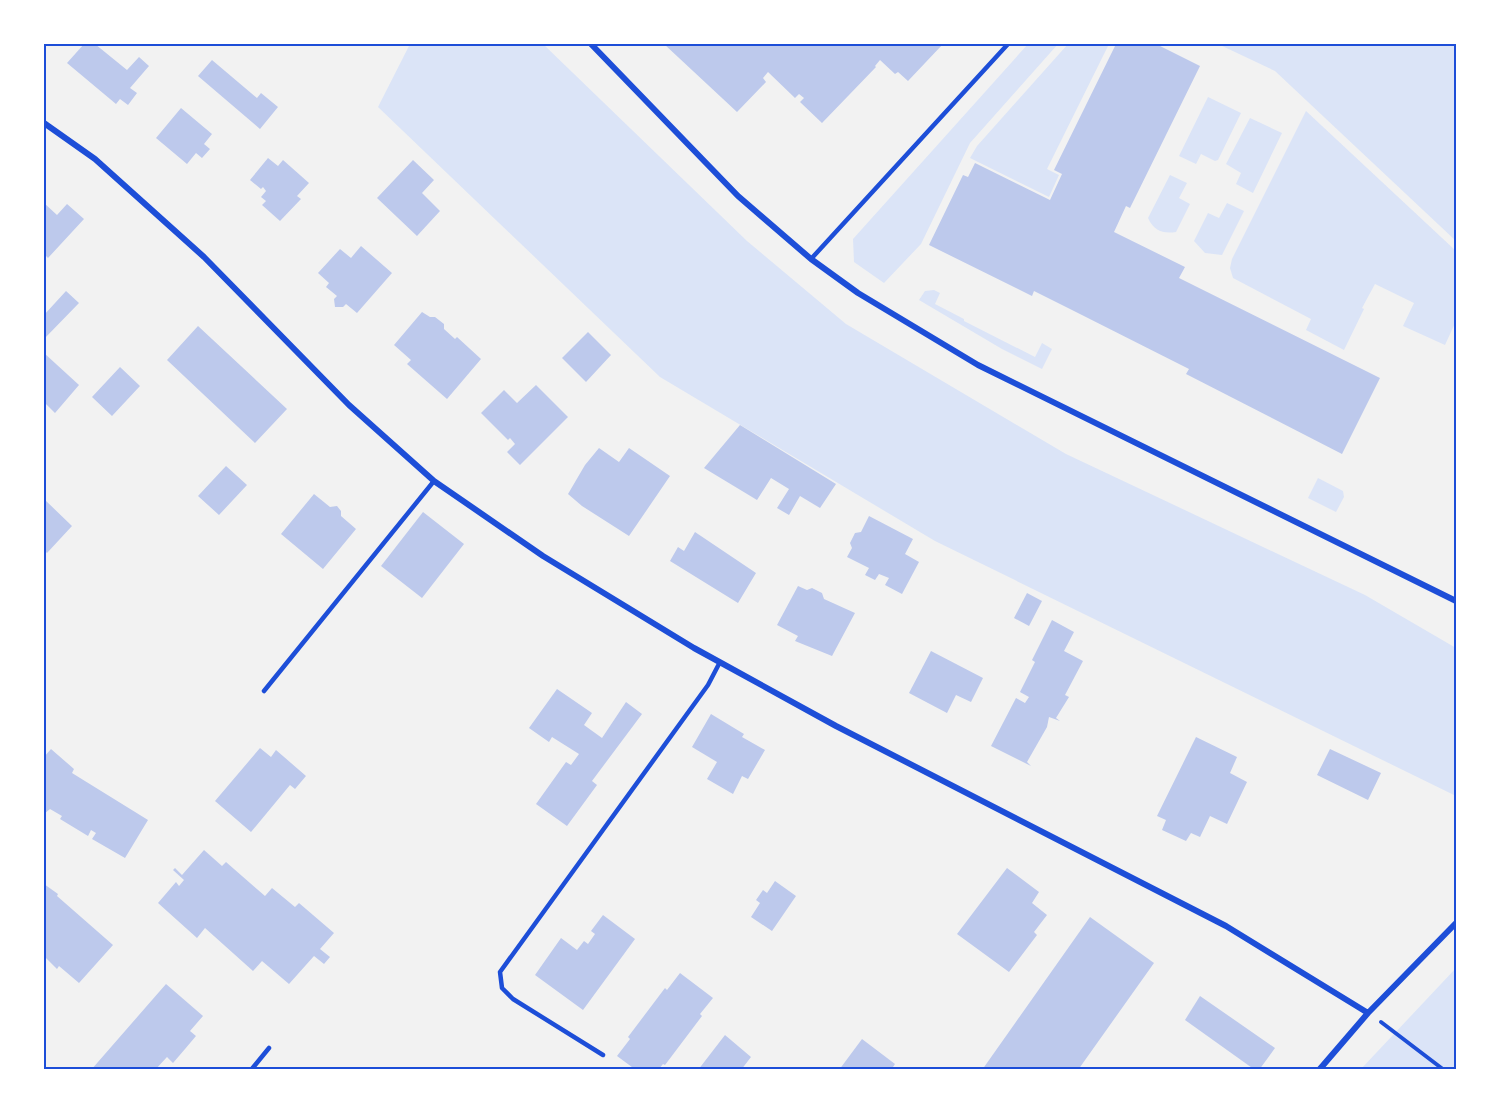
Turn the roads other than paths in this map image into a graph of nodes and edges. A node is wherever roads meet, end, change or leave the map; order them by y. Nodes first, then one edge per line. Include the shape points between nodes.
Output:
1 (591, 44) edge
2 (1008, 44) edge
3 (44, 123) edge
4 (811, 259) junction
5 (434, 481) junction
6 (1456, 601) edge
7 (720, 662) junction
8 (264, 691) dead end
9 (1456, 923) edge
10 (1368, 1013) junction
11 (269, 1048) dead end
12 (603, 1055) dead end
13 (251, 1070) edge
14 (1319, 1070) edge

1 - 4 street via 738,196
2 - 4 lane
3 - 5 street via 95,159 204,257 349,405
4 - 6 street via 895,317 978,365
5 - 7 street via 543,556
5 - 8 lane
7 - 10 street via 836,726 1226,926
7 - 12 lane via 708,685 500,972 502,988 513,999
9 - 10 street
10 - 14 street
11 - 13 lane

